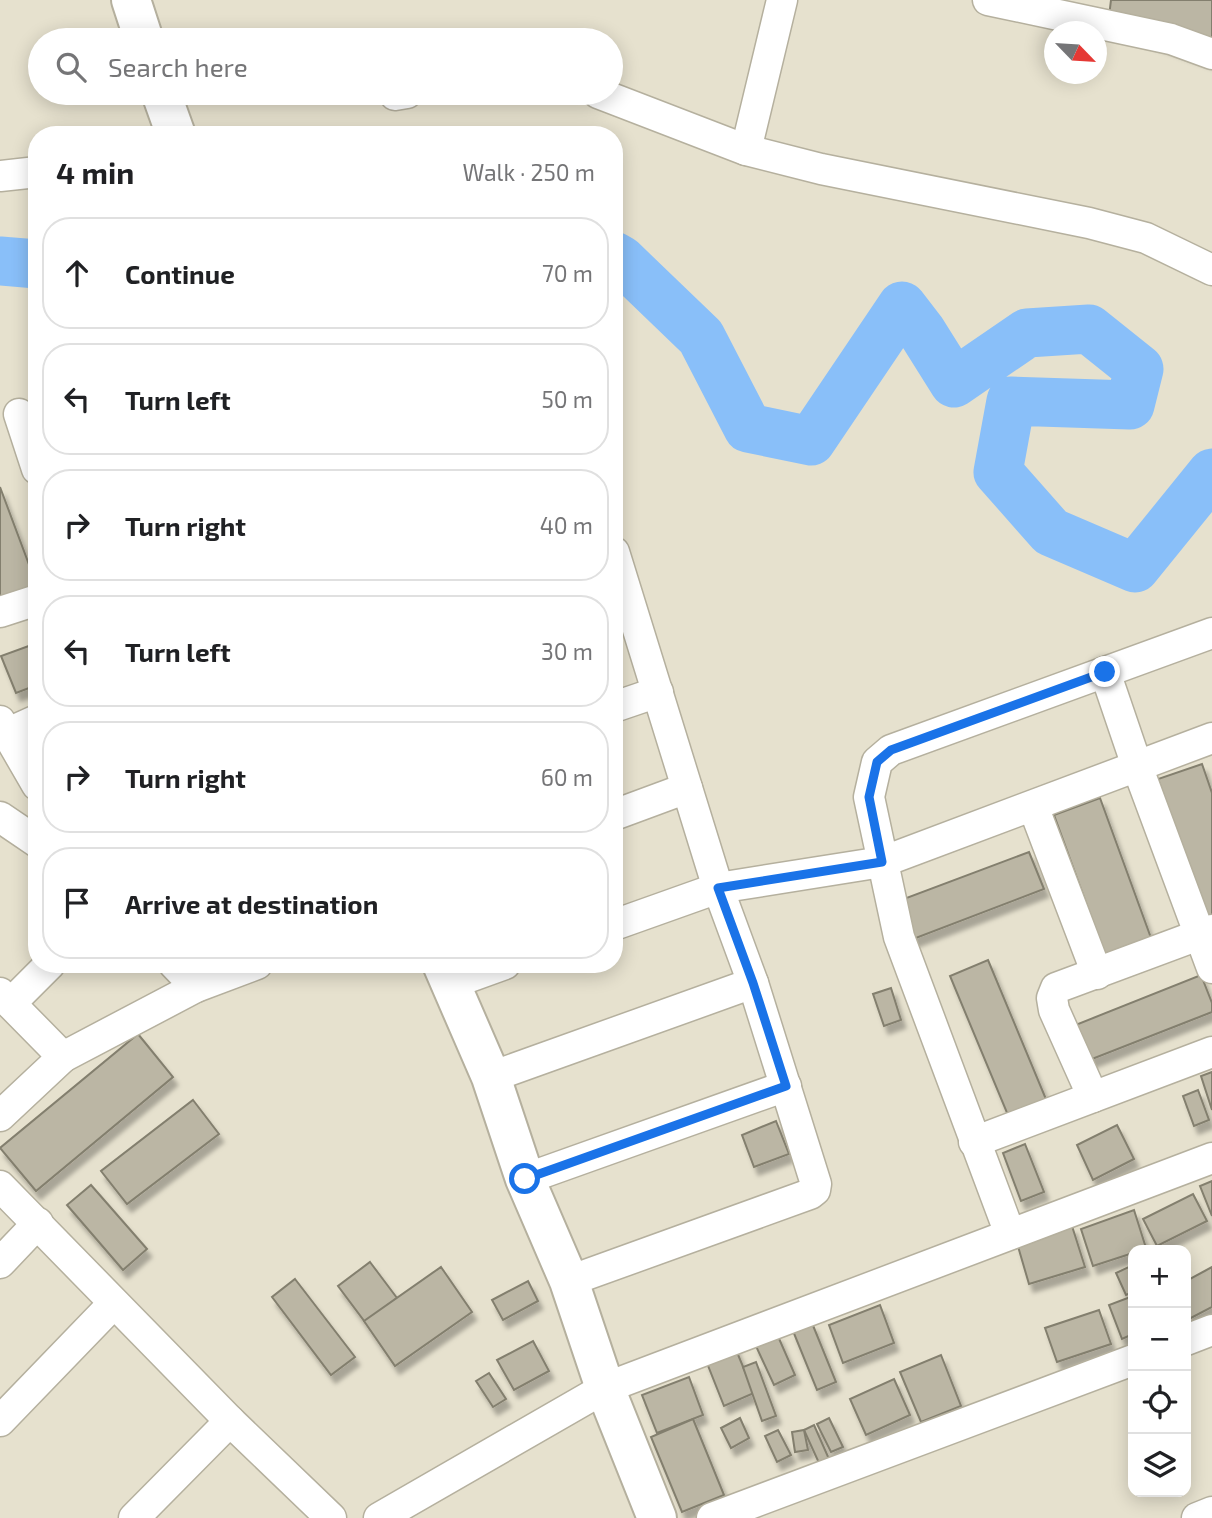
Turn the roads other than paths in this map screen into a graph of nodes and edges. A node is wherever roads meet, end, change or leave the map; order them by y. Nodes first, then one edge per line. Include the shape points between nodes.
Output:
1 (131, 0) edge
2 (782, 0) edge
3 (988, 0) edge
4 (140, 28) edge
5 (1212, 54) edge
6 (623, 103) edge
7 (165, 105) edge
8 (173, 126) edge
9 (746, 150) junction
10 (28, 173) edge
11 (0, 176) edge
12 (1212, 270) edge
13 (18, 414) edge
14 (28, 443) edge
15 (623, 581) edge
16 (28, 603) edge
17 (0, 612) edge
18 (1212, 633) edge
19 (1105, 672) junction
20 (658, 692) junction
21 (623, 704) edge
22 (28, 722) edge
23 (3, 727) edge
24 (1212, 738) edge
25 (1137, 766) junction
26 (28, 770) edge
27 (687, 788) junction
28 (1033, 806) junction
29 (623, 812) edge
30 (0, 817) edge
31 (28, 836) edge
32 (882, 862) junction
33 (718, 888) junction
34 (623, 922) edge
35 (1206, 933) edge
36 (1212, 968) edge
37 (38, 973) edge
38 (183, 973) edge
39 (232, 973) edge
40 (446, 974) edge
41 (1097, 974) junction
42 (753, 983) junction
43 (196, 986) junction
44 (5, 998) edge
45 (1212, 1052) edge
46 (63, 1057) junction
47 (491, 1077) junction
48 (786, 1086) junction
49 (1093, 1097) junction
50 (0, 1116) edge
51 (974, 1142) junction
52 (1212, 1158) edge
53 (525, 1179) junction
54 (0, 1186) edge
55 (38, 1223) junction
56 (1010, 1234) junction
57 (0, 1263) edge
58 (569, 1281) junction
59 (114, 1303) junction
60 (1212, 1330) edge
61 (1191, 1338) edge
62 (1128, 1362) edge
63 (605, 1388) junction
64 (0, 1421) edge
65 (230, 1421) junction
66 (1212, 1512) edge
67 (134, 1518) edge
68 (331, 1518) edge
69 (379, 1518) edge
70 (657, 1518) edge
71 (712, 1518) edge
72 (1197, 1518) edge

1 - 4 main road
2 - 9 street
3 - 5 street via 1171,39
6 - 9 street
7 - 8 main road
9 - 12 street via 1089,223 1146,238
10 - 11 street
13 - 14 street
15 - 20 street
16 - 17 street
18 - 19 street
19 - 25 street
19 - 32 street via 891,750 877,762 869,797
20 - 21 street
20 - 27 street
22 - 23 street
23 - 26 street
24 - 25 street
25 - 28 street
25 - 35 street
27 - 29 street
27 - 33 street
28 - 32 street
28 - 41 street
30 - 31 street
32 - 33 street
32 - 51 street via 899,937
33 - 34 street
33 - 42 street
35 - 36 street
35 - 41 street
37 - 44 street
38 - 43 street
39 - 43 street
40 - 47 main road
41 - 49 street via 1056,988 1052,999
42 - 47 street
42 - 48 street
43 - 46 street
44 - 46 street
45 - 49 street
46 - 50 street
47 - 53 main road
48 - 53 street
48 - 58 street via 816,1190
49 - 51 street
51 - 56 street
52 - 56 street
53 - 58 main road
54 - 55 street
55 - 57 street
55 - 59 street
56 - 63 street
58 - 63 main road
59 - 64 street
59 - 65 street
60 - 61 street
62 - 71 street
63 - 69 street
63 - 70 main road
65 - 67 street
65 - 68 street
66 - 72 street

